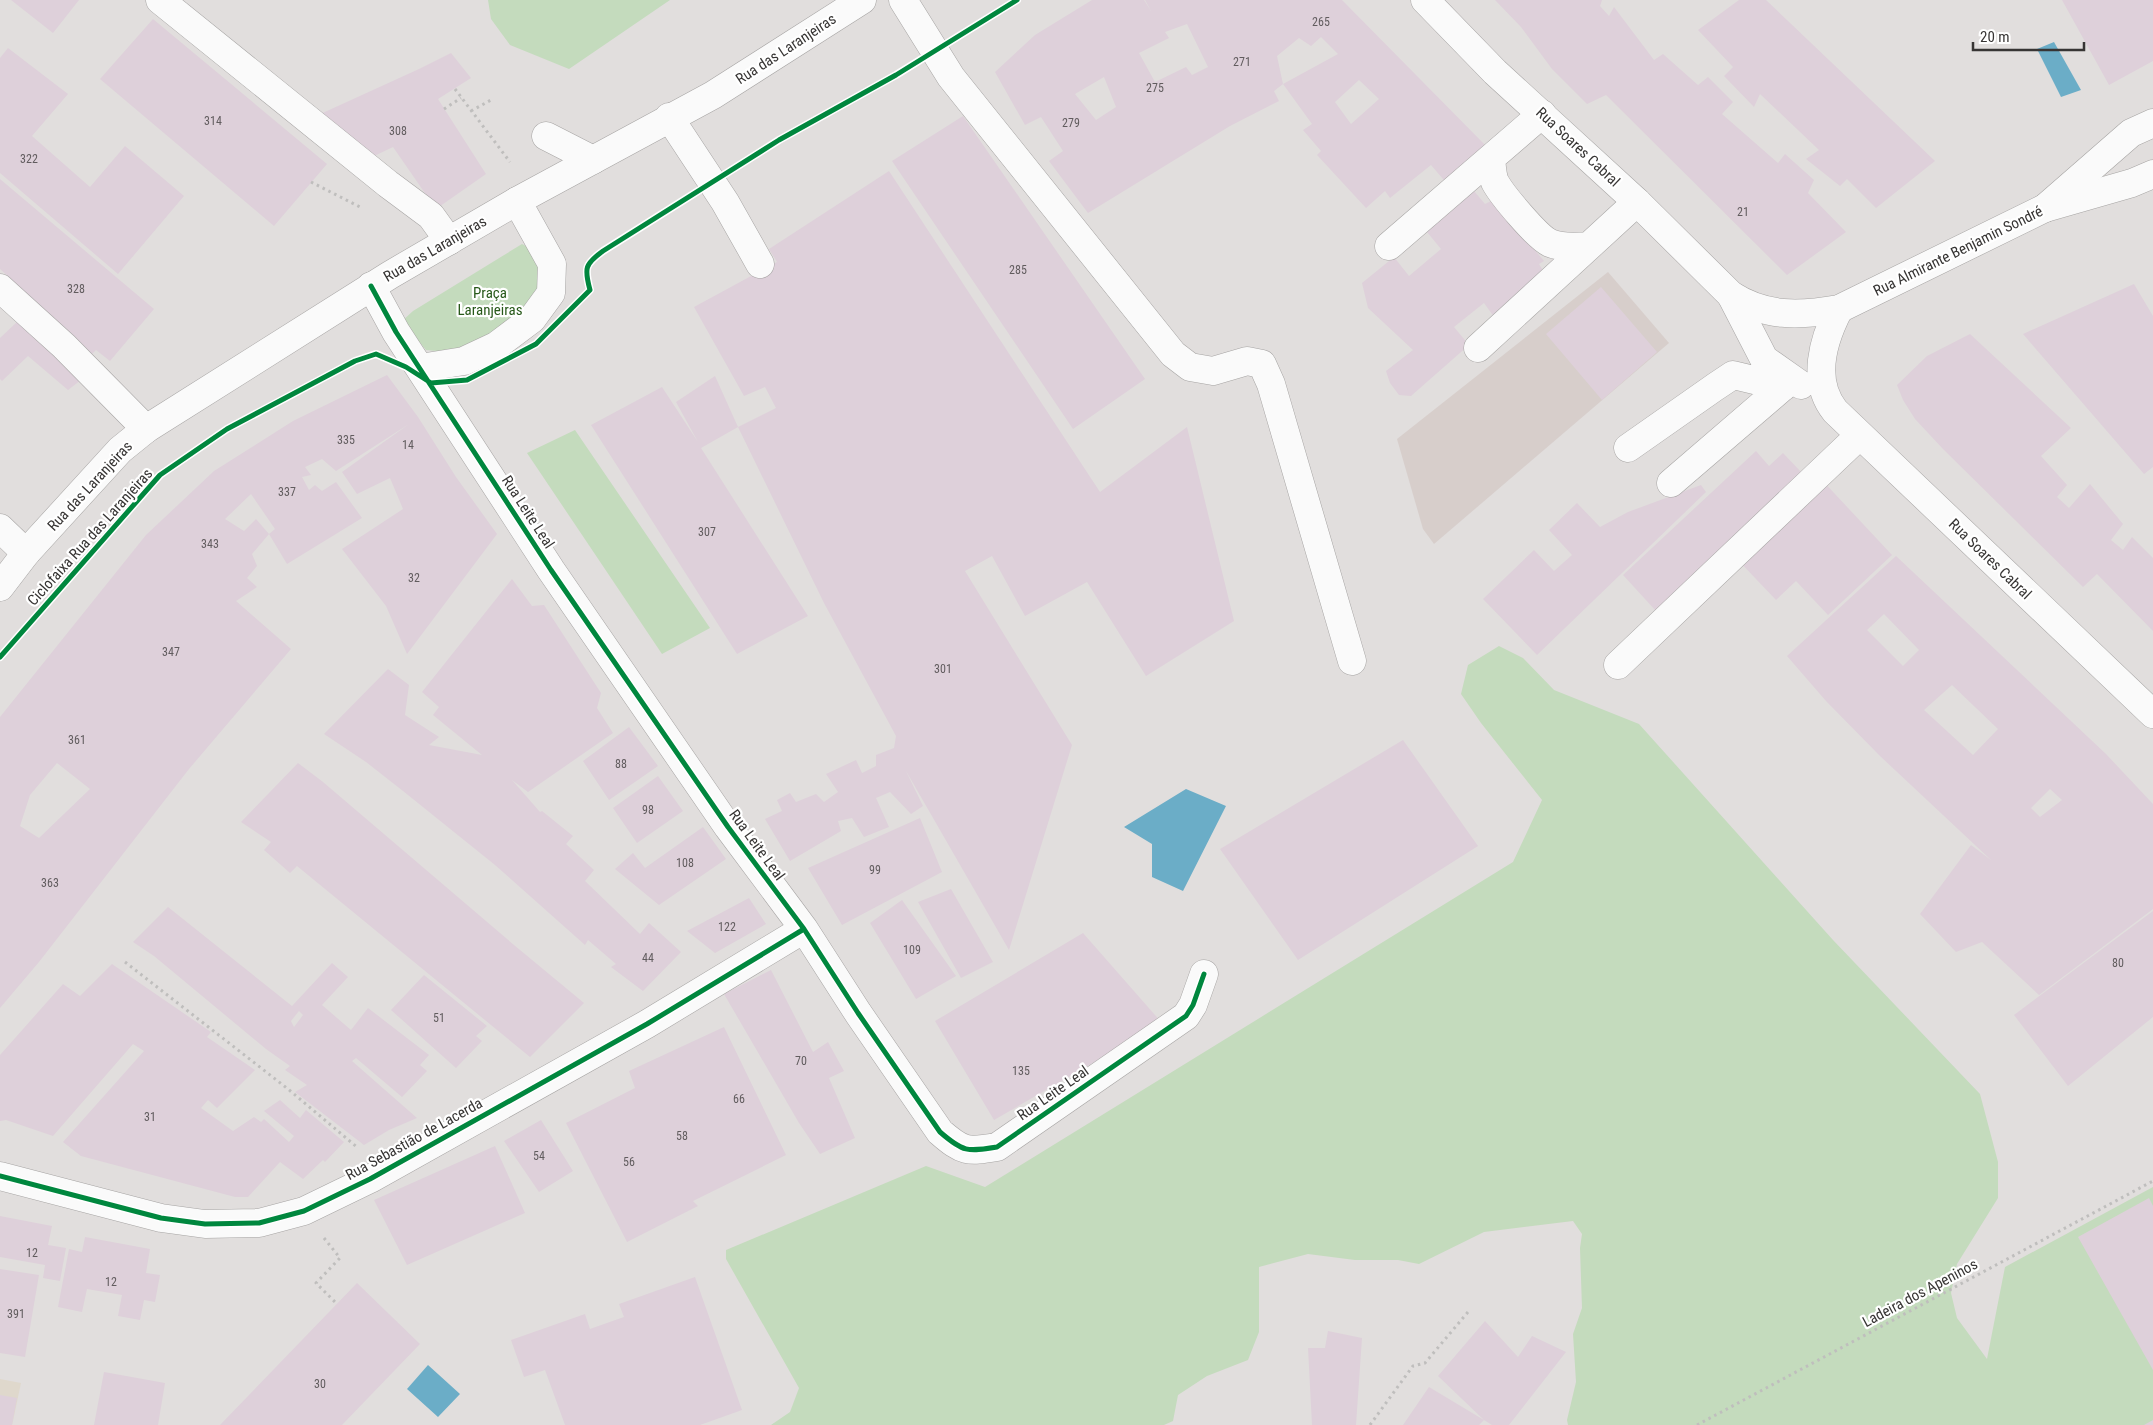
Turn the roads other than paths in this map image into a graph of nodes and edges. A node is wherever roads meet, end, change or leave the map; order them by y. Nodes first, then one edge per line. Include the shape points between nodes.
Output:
1 (160, 0) edge
2 (862, 0) edge
3 (902, 0) edge
4 (1425, 0) edge
5 (1542, 114) junction
6 (669, 117) junction
7 (2153, 123) edge
8 (546, 136) dead end
9 (1491, 159) junction
10 (592, 160) junction
11 (2153, 174) edge
12 (517, 201) junction
13 (1637, 202) junction
14 (2045, 208) junction
15 (449, 241) junction
16 (1389, 246) dead end
17 (1589, 246) junction
18 (760, 264) dead end
19 (371, 286) junction
20 (0, 288) edge
21 (1731, 295) junction
22 (1839, 309) junction
23 (1761, 310) joint
24 (1478, 348) dead end
25 (420, 368) junction
26 (1787, 383) junction
27 (1827, 402) junction
28 (146, 429) junction
29 (1860, 435) junction
30 (1628, 448) dead end
31 (1671, 483) dead end
32 (0, 528) edge
33 (26, 553) junction
34 (0, 586) edge
35 (1352, 661) dead end
36 (1618, 665) dead end
37 (2153, 714) edge
38 (804, 929) junction
39 (1204, 974) dead end
40 (0, 1176) edge

1 - 15 street via 431,216
2 - 6 street, Rua das Laranjeiras via 732,84
3 - 35 street via 950,77 1173,354 1190,367 1213,370 1247,361 1262,364 1271,384
4 - 5 street, Rua Soares Cabral via 1495,72
5 - 9 street
5 - 13 street, Rua Soares Cabral
6 - 10 street, Rua das Laranjeiras
6 - 18 street via 725,202
7 - 14 street via 2131,134
8 - 10 street
9 - 16 street
9 - 17 street via 1494,180 1502,194 1549,243
10 - 12 street, Rua das Laranjeiras
11 - 14 street, Rua Almirante Benjamin Sondré via 2132,184
12 - 15 street, Rua das Laranjeiras
12 - 25 street via 552,264 551,293 532,319 496,346 464,361
13 - 17 street
13 - 21 street, Rua Soares Cabral
14 - 22 street, Rua Almirante Benjamin Sondré
15 - 19 street, Rua das Laranjeiras
17 - 24 street
19 - 25 street, Rua Leite Leal
19 - 28 street, Rua das Laranjeiras
20 - 28 street via 64,346
21 - 23 street, Rua Soares Cabral
21 - 26 street, Rua Soares Cabral via 1764,359
22 - 23 street, Rua Almirante Benjamin Sondré via 1805,314
22 - 27 street via 1824,344 1822,379
25 - 38 street, Rua Leite Leal via 551,570 728,827
26 - 27 street, Rua Soares Cabral
26 - 30 street via 1734,376
26 - 31 street
27 - 29 street, Rua Soares Cabral
28 - 33 street, Rua das Laranjeiras via 120,450
29 - 36 street
29 - 37 street, Rua Soares Cabral
32 - 33 street
33 - 34 street, Rua das Laranjeiras
38 - 39 street, Rua Leite Leal via 940,1132 956,1146 972,1151 997,1147 1186,1016
38 - 40 street, Rua Sebastião de Lacerda via 630,1034 370,1179 304,1211 258,1223 205,1224 161,1218

